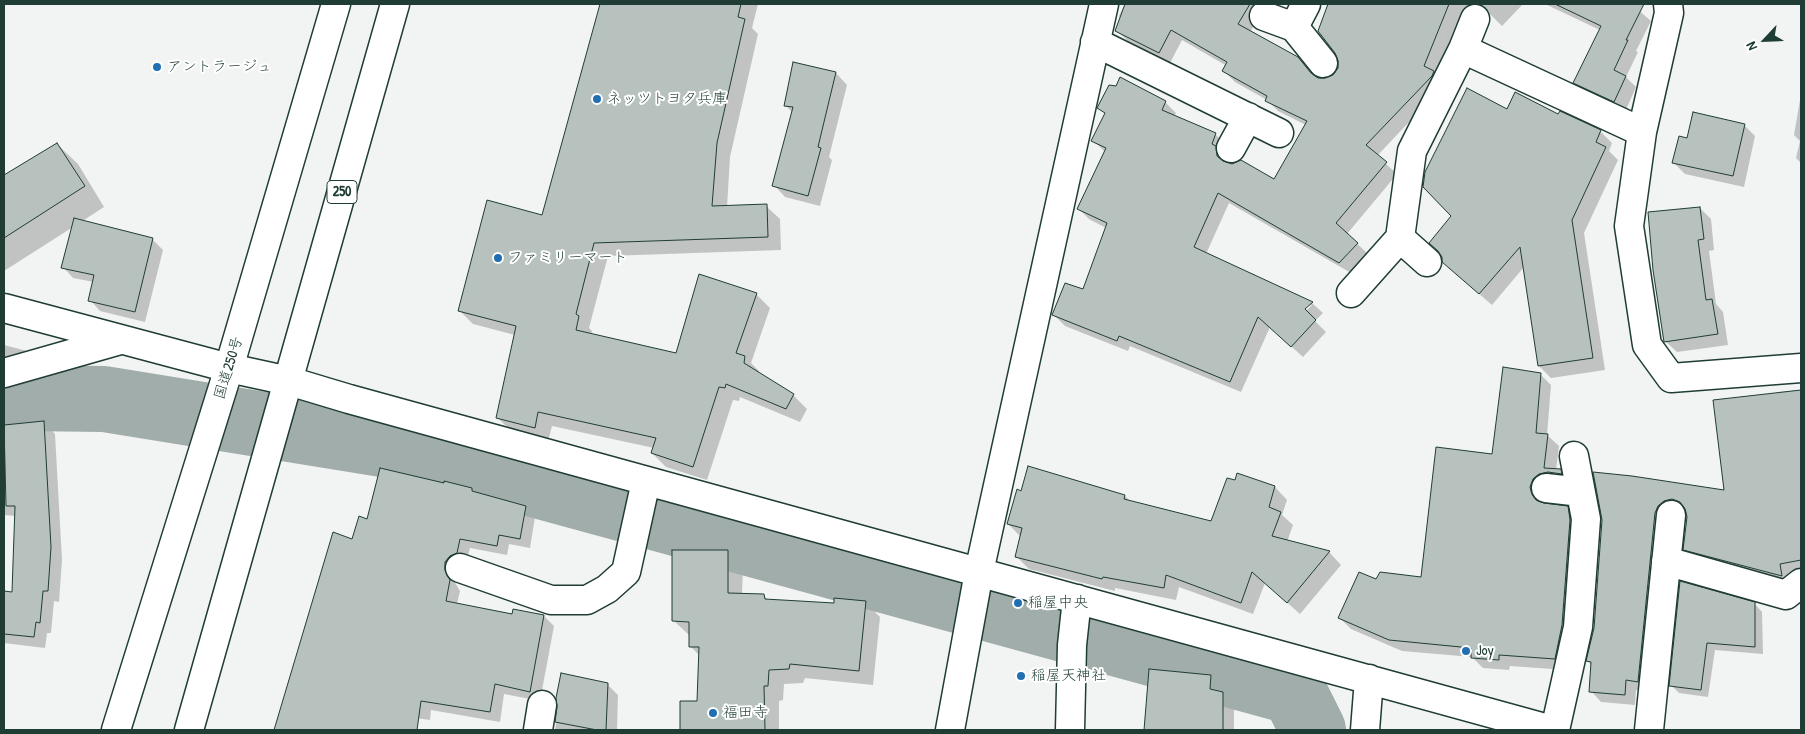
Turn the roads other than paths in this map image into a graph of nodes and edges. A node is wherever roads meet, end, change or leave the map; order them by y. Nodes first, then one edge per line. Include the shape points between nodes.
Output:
1 (336, 4) edge
2 (395, 4) edge
3 (1104, 4) edge
4 (1668, 4) edge
5 (1300, 15) edge
6 (1264, 16) dead end
7 (1475, 19) dead end
8 (1095, 42) junction
9 (1463, 49) junction
10 (1323, 63) dead end
11 (1248, 117) junction
12 (1279, 132) dead end
13 (1642, 132) junction
14 (1231, 148) dead end
15 (1400, 238) junction
16 (1426, 262) dead end
17 (1351, 292) dead end
18 (4, 308) edge
19 (122, 340) junction
20 (229, 368) junction
21 (1801, 368) edge
22 (4, 372) edge
23 (289, 381) junction
24 (1574, 456) dead end
25 (1546, 488) dead end
26 (1581, 492) junction
27 (642, 503) junction
28 (1671, 515) dead end
29 (1666, 561) junction
30 (460, 568) dead end
31 (979, 572) junction
32 (1801, 583) edge
33 (1077, 601) junction
34 (1369, 679) junction
35 (116, 730) edge
36 (189, 730) edge
37 (950, 730) edge
38 (1070, 730) edge
39 (1365, 730) edge
40 (1554, 730) edge
41 (1649, 730) edge

1 - 20 main road, 国道250号
2 - 23 main road, 250
3 - 8 main road
4 - 13 main road via 1669,13
5 - 6 main road
5 - 10 main road
7 - 9 main road
8 - 11 main road
8 - 31 main road
9 - 13 main road
9 - 15 main road via 1412,151
11 - 12 main road
11 - 14 main road
13 - 21 main road via 1629,226 1647,345 1672,378
15 - 16 main road
15 - 17 main road
18 - 19 main road
19 - 20 main road
19 - 22 main road
20 - 23 main road
20 - 35 main road, 国道250号
23 - 27 main road
23 - 36 main road, 250
24 - 26 main road
25 - 26 main road
26 - 40 main road via 1586,519 1578,627
27 - 30 main road via 626,572 608,589 587,600 551,600
27 - 31 main road
28 - 29 main road
29 - 32 main road via 1786,596
29 - 41 main road
31 - 33 main road
31 - 37 main road
33 - 34 main road
33 - 38 main road via 1072,645
34 - 39 main road
34 - 40 main road

